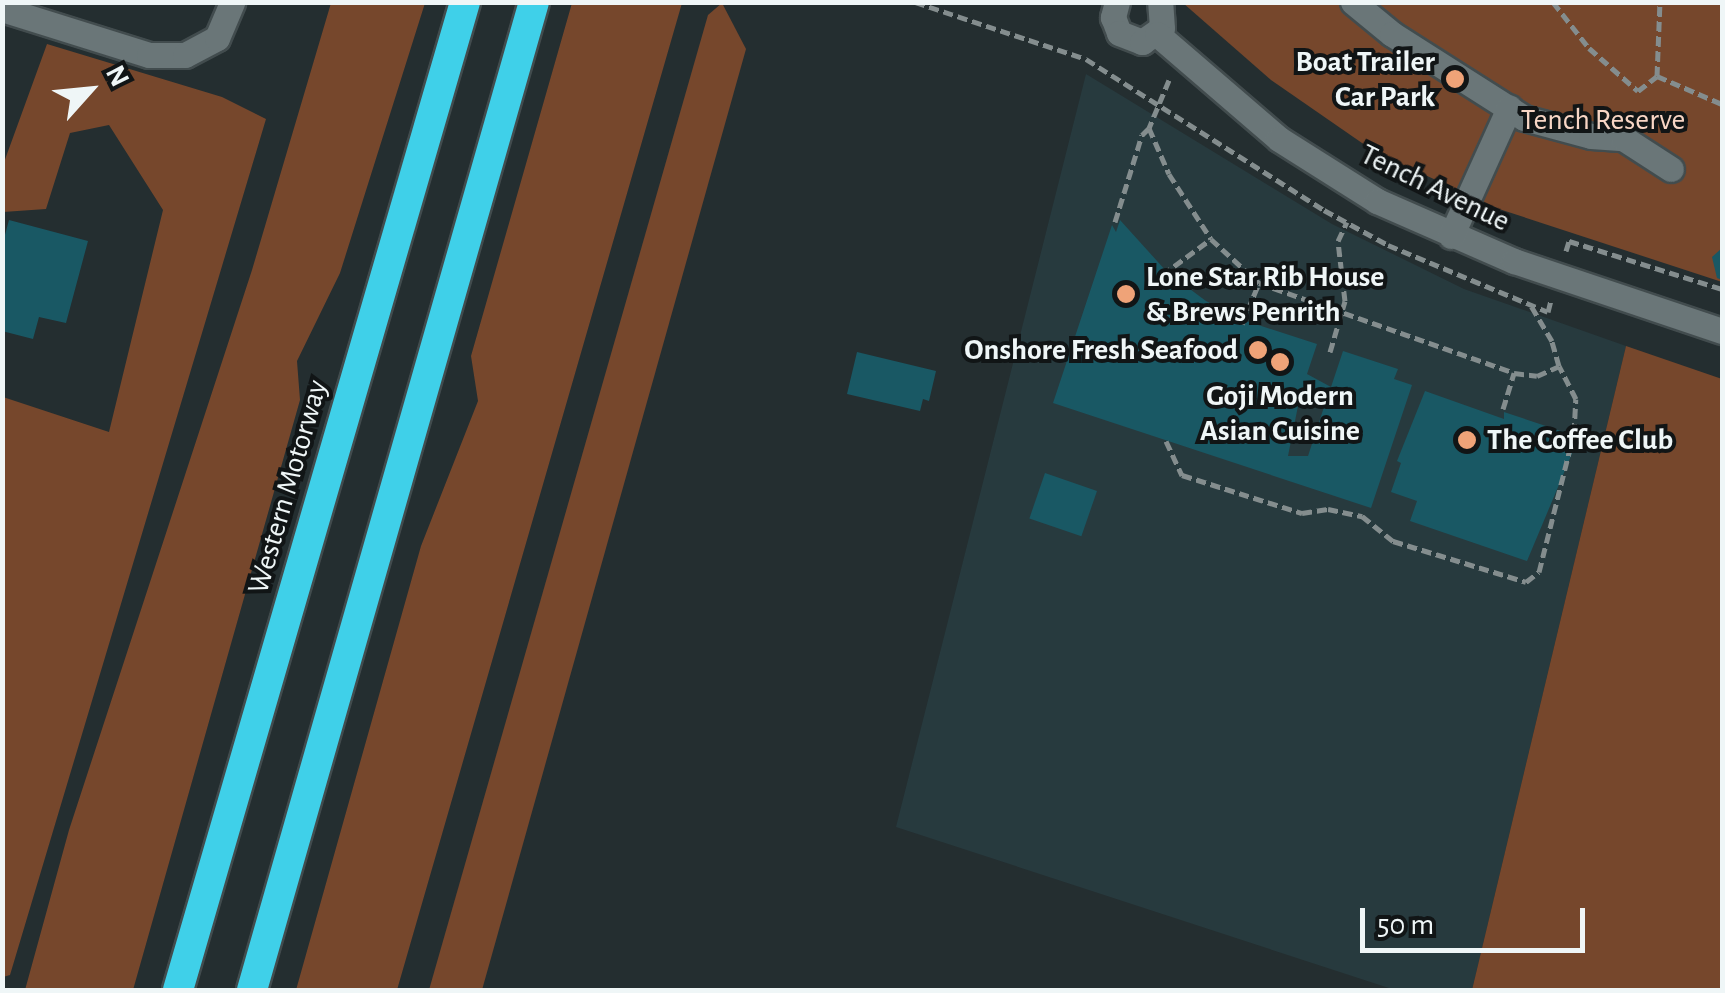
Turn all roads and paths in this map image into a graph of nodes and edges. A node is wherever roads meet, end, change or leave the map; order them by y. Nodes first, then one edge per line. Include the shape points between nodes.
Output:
1 (232, 2) edge
2 (464, 2) edge
3 (534, 2) edge
4 (915, 2) edge
5 (1117, 2) edge
6 (1160, 2) edge
7 (1353, 2) edge
8 (1553, 2) edge
9 (1660, 2) edge
10 (2, 9) edge
11 (1157, 34) junction
12 (1658, 76) junction
13 (1169, 80) dead end
14 (1158, 102) junction
15 (1722, 104) edge
16 (1509, 108) junction
17 (1149, 128) junction
18 (1672, 169) dead end
19 (1114, 222) dead end
20 (1347, 222) junction
21 (1451, 236) junction
22 (1211, 239) junction
23 (1565, 253) dead end
24 (1162, 275) dead end
25 (1259, 284) junction
26 (1722, 289) edge
27 (1551, 300) dead end
28 (1530, 304) junction
29 (1342, 314) junction
30 (1242, 324) dead end
31 (1722, 332) edge
32 (1330, 352) dead end
33 (1559, 366) junction
34 (1514, 373) junction
35 (1503, 409) dead end
36 (1166, 441) dead end
37 (178, 990) edge
38 (252, 990) edge

1 - 10 street via 217,38 185,56 149,55
2 - 37 highway, Western Motorway
3 - 38 highway
4 - 14 path via 1086,58
5 - 11 street via 1114,25 1125,38 1142,42
6 - 11 street via 1164,20
7 - 16 street
8 - 12 path via 1588,48 1638,91
9 - 12 path
11 - 21 street, Tench Avenue via 1293,149 1377,201
12 - 15 path
13 - 14 path
14 - 17 path
14 - 20 path
16 - 18 street via 1591,136 1623,138
16 - 21 street
17 - 19 path
17 - 22 path
20 - 28 path
20 - 29 path via 1338,241 1346,286
21 - 31 street, Tench Avenue
22 - 24 path
22 - 25 path
23 - 26 path via 1569,241
25 - 29 path
25 - 30 path
27 - 28 path via 1548,312
28 - 33 path
29 - 32 path
29 - 34 path
33 - 34 path via 1537,376
33 - 36 path via 1576,400 1574,433 1539,572 1526,582 1394,541 1362,516 1328,508 1302,513 1182,475
34 - 35 path

